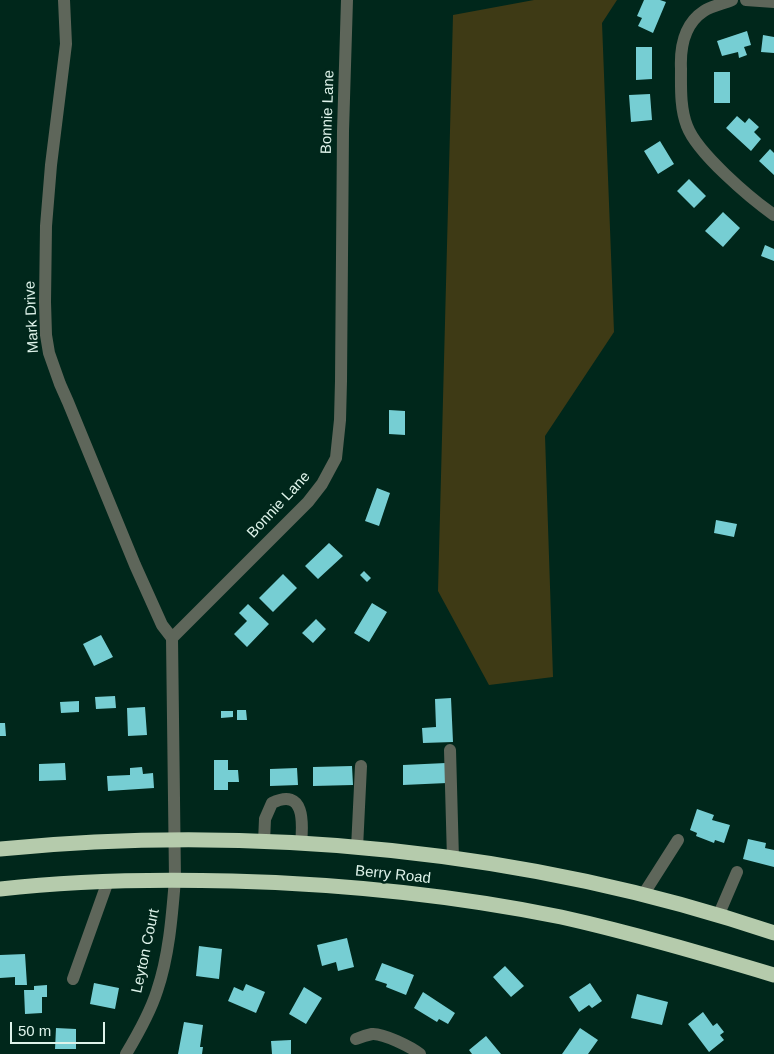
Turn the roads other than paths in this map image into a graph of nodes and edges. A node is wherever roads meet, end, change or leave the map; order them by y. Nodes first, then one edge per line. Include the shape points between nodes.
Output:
1 (64, 0) edge
2 (348, 0) edge
3 (732, 0) edge
4 (746, 0) edge
5 (774, 2) edge
6 (774, 215) edge
7 (172, 638) junction
8 (450, 750) dead end
9 (361, 766) dead end
10 (175, 840) junction
11 (678, 840) dead end
12 (264, 842) junction
13 (301, 844) junction
14 (357, 848) junction
15 (0, 849) edge
16 (453, 859) junction
17 (737, 872) dead end
18 (175, 879) junction
19 (108, 881) junction
20 (0, 889) edge
21 (643, 895) junction
22 (719, 914) junction
23 (774, 933) edge
24 (774, 975) edge
25 (73, 979) dead end
26 (356, 1039) dead end
27 (126, 1054) edge
28 (420, 1054) edge

1 - 7 street, Mark Drive via 66,44 46,226 46,335 49,354 158,617
2 - 7 street, Bonnie Lane via 343,131 340,420 336,458 308,502
3 - 6 street via 704,12 686,29 680,54 686,126 700,148 753,200
4 - 5 street
7 - 10 street
8 - 16 street
9 - 14 street
10 - 12 highway, Berry Road
10 - 15 highway, Berry Road
10 - 18 street
11 - 21 street
12 - 13 highway, Berry Road
12 - 13 street via 265,819 272,803 290,799 301,814
13 - 14 highway, Berry Road
14 - 16 highway, Berry Road
16 - 21 highway, Berry Road via 544,873
17 - 22 street
18 - 19 highway, Berry Road
18 - 24 highway, Berry Road via 343,887 500,906 614,930
18 - 27 street, Leyton Court via 168,940 157,991
19 - 20 highway, Berry Road
19 - 25 street
21 - 22 highway, Berry Road
22 - 23 highway, Berry Road
26 - 28 street via 373,1034 413,1048

